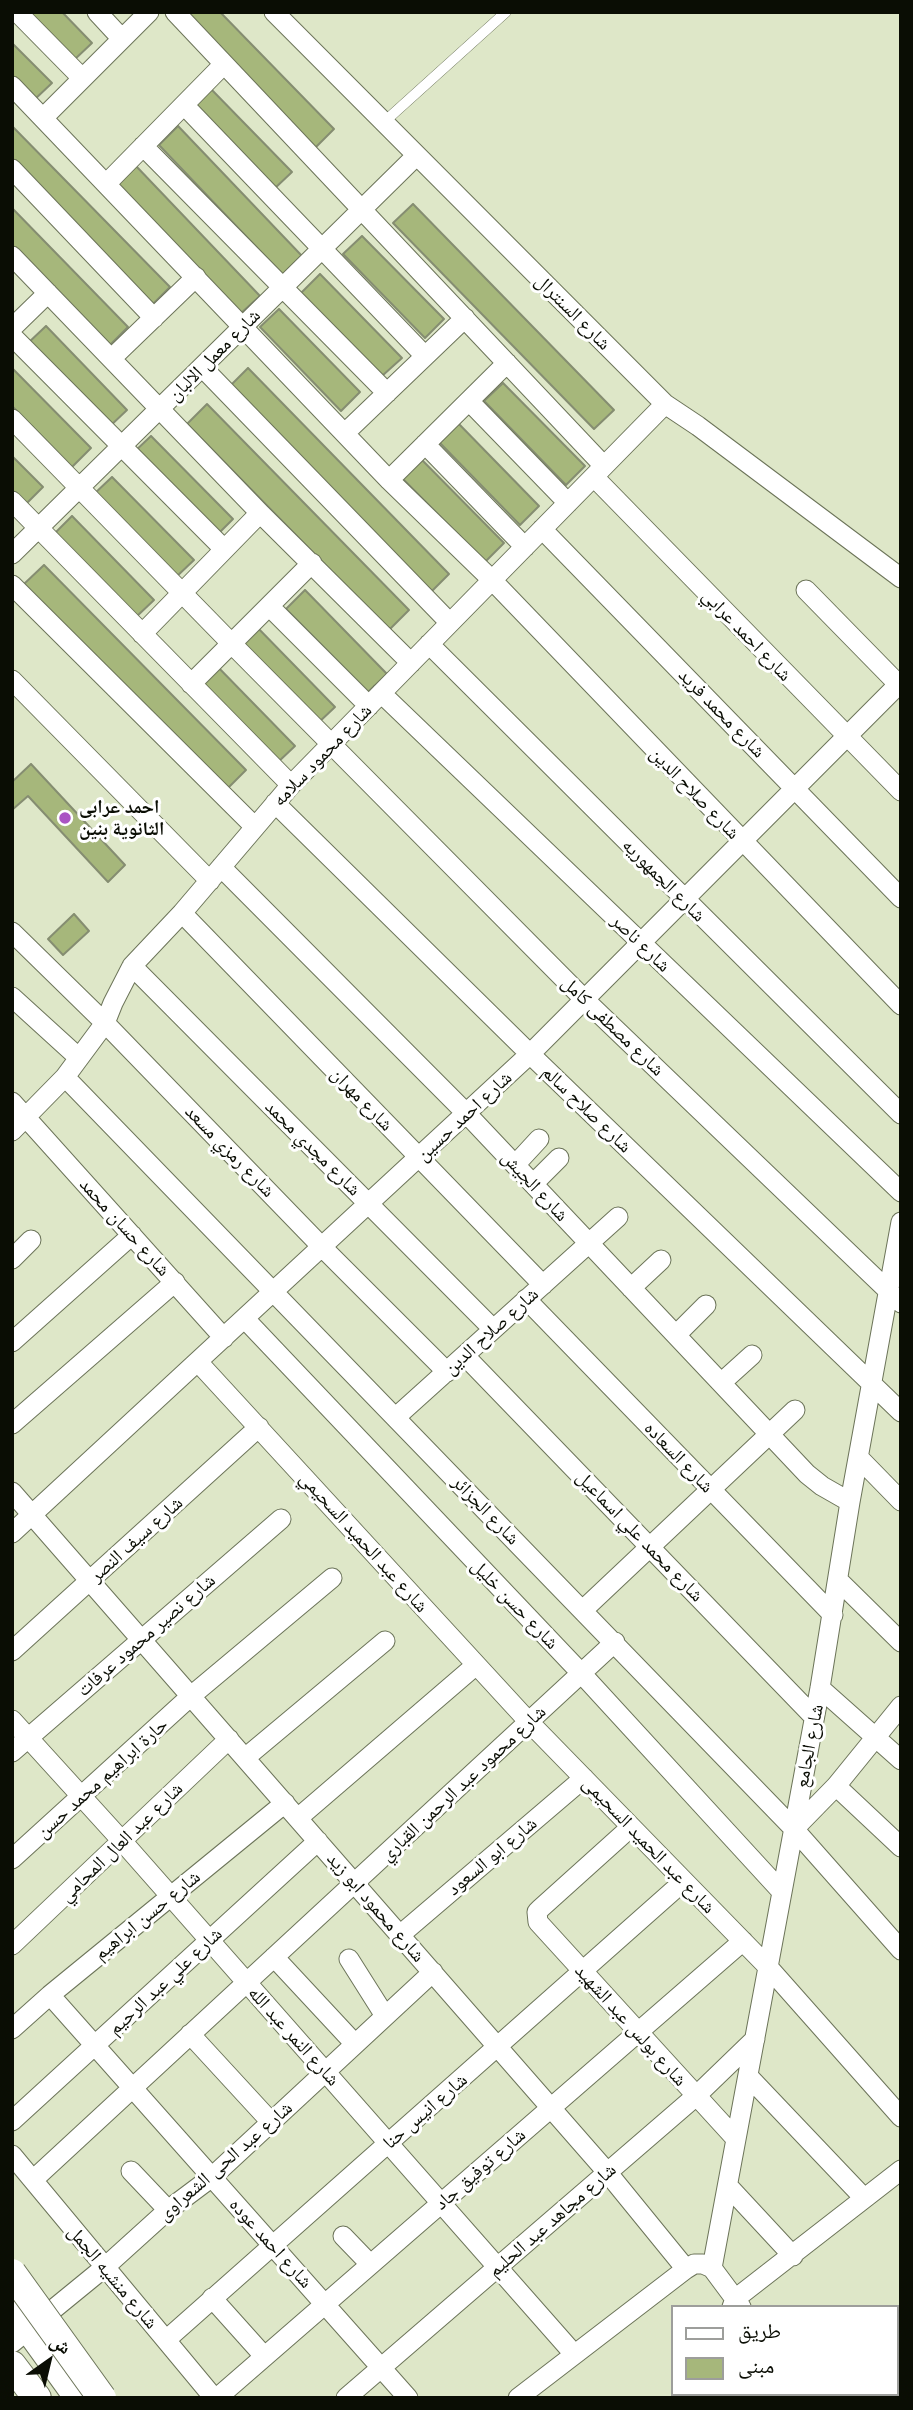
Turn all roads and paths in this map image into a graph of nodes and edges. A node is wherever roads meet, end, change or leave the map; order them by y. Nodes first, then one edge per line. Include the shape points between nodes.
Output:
1 (17, 12) edge
2 (97, 12) edge
3 (149, 12) edge
4 (175, 12) edge
5 (274, 12) edge
6 (506, 12) edge
7 (122, 39) junction
8 (224, 64) junction
9 (82, 78) junction
10 (12, 86) edge
11 (184, 104) junction
12 (43, 118) junction
13 (383, 123) junction
14 (143, 146) junction
15 (416, 156) junction
16 (12, 169) edge
17 (106, 184) junction
18 (362, 209) junction
19 (322, 249) junction
20 (12, 256) edge
21 (196, 277) junction
22 (283, 288) junction
23 (48, 293) junction
24 (154, 317) junction
25 (465, 318) junction
26 (243, 327) junction
27 (12, 328) edge
28 (12, 336) edge
29 (425, 356) junction
30 (112, 358) junction
31 (507, 362) junction
32 (202, 367) junction
33 (387, 393) junction
34 (469, 401) junction
35 (665, 404) junction
36 (160, 408) junction
37 (12, 419) edge
38 (345, 433) junction
39 (425, 444) junction
40 (122, 446) junction
41 (599, 471) junction
42 (389, 480) junction
43 (80, 488) junction
44 (12, 501) edge
45 (568, 503) junction
46 (260, 513) junction
47 (39, 528) junction
48 (542, 529) junction
49 (525, 547) junction
50 (224, 550) junction
51 (12, 554) edge
52 (312, 563) junction
53 (901, 578) edge
54 (492, 580) junction
55 (12, 586) edge
56 (806, 590) dead end
57 (182, 593) junction
58 (269, 606) junction
59 (450, 623) junction
60 (142, 634) junction
61 (231, 643) junction
62 (429, 644) junction
63 (411, 663) junction
64 (12, 680) edge
65 (191, 684) junction
66 (900, 685) edge
67 (375, 700) junction
68 (846, 737) junction
69 (331, 744) junction
70 (291, 785) junction
71 (795, 789) junction
72 (901, 791) edge
73 (275, 803) junction
74 (255, 827) junction
75 (742, 842) junction
76 (215, 874) junction
77 (901, 898) edge
78 (684, 900) junction
79 (182, 913) junction
80 (12, 932) edge
81 (641, 943) junction
82 (132, 966) junction
83 (12, 997) edge
84 (585, 1000) junction
85 (901, 1005) edge
86 (105, 1023) junction
87 (530, 1054) junction
88 (79, 1058) junction
89 (65, 1077) junction
90 (19, 1109) edge
91 (466, 1114) junction
92 (901, 1114) edge
93 (12, 1131) edge
94 (539, 1139) dead end
95 (419, 1158) junction
96 (559, 1158) dead end
97 (515, 1165) junction
98 (533, 1184) junction
99 (901, 1192) edge
100 (369, 1204) junction
101 (618, 1217) dead end
102 (901, 1222) edge
103 (132, 1235) junction
104 (31, 1240) dead end
105 (589, 1244) junction
106 (323, 1248) junction
107 (12, 1259) edge
108 (661, 1260) dead end
109 (175, 1282) junction
110 (543, 1285) junction
111 (631, 1288) junction
112 (274, 1292) junction
113 (895, 1297) edge
114 (526, 1299) junction
115 (706, 1305) dead end
116 (245, 1320) junction
117 (494, 1329) junction
118 (676, 1335) junction
119 (224, 1338) junction
120 (12, 1342) edge
121 (752, 1355) dead end
122 (464, 1356) junction
123 (198, 1363) junction
124 (447, 1372) junction
125 (721, 1383) junction
126 (872, 1384) junction
127 (795, 1410) dead end
128 (901, 1412) edge
129 (396, 1417) junction
130 (12, 1424) edge
131 (260, 1427) junction
132 (769, 1434) junction
133 (859, 1458) junction
134 (711, 1490) junction
135 (12, 1492) edge
136 (901, 1501) edge
137 (850, 1502) junction
138 (33, 1515) junction
139 (281, 1519) dead end
140 (12, 1533) edge
141 (650, 1547) junction
142 (331, 1578) dead end
143 (90, 1581) junction
144 (839, 1581) junction
145 (583, 1610) junction
146 (833, 1615) junction
147 (142, 1639) junction
148 (385, 1641) dead end
149 (615, 1642) junction
150 (901, 1642) edge
151 (12, 1651) edge
152 (476, 1665) junction
153 (581, 1673) junction
154 (820, 1688) junction
155 (191, 1696) junction
156 (901, 1706) edge
157 (814, 1717) junction
158 (12, 1720) edge
159 (529, 1722) junction
160 (875, 1737) junction
161 (28, 1738) junction
162 (229, 1739) junction
163 (12, 1752) edge
164 (245, 1758) junction
165 (901, 1760) edge
166 (584, 1778) junction
167 (836, 1786) junction
168 (80, 1797) junction
169 (285, 1803) junction
170 (298, 1818) junction
171 (631, 1827) junction
172 (794, 1829) junction
173 (122, 1841) junction
174 (318, 1841) junction
175 (901, 1847) edge
176 (12, 1859) edge
177 (684, 1881) junction
178 (354, 1883) junction
179 (782, 1892) junction
180 (169, 1897) junction
181 (400, 1935) junction
182 (209, 1940) junction
183 (743, 1941) junction
184 (12, 1945) edge
185 (901, 1950) edge
186 (274, 1957) junction
187 (349, 1959) dead end
188 (769, 1968) junction
189 (582, 1971) junction
190 (433, 1972) junction
191 (246, 1983) junction
192 (50, 1995) junction
193 (385, 2016) junction
194 (12, 2029) edge
195 (639, 2031) junction
196 (190, 2034) junction
197 (755, 2039) junction
198 (355, 2044) junction
199 (95, 2046) junction
200 (498, 2046) junction
201 (326, 2072) junction
202 (748, 2077) junction
203 (132, 2088) junction
204 (696, 2096) junction
205 (551, 2108) junction
206 (901, 2117) edge
207 (12, 2121) edge
208 (271, 2122) junction
209 (736, 2139) junction
210 (388, 2143) junction
211 (12, 2155) edge
212 (131, 2171) dead end
213 (607, 2172) junction
214 (899, 2174) edge
215 (212, 2177) junction
216 (33, 2180) junction
217 (728, 2186) junction
218 (864, 2199) junction
219 (440, 2203) junction
220 (168, 2210) junction
221 (343, 2236) dead end
222 (272, 2246) junction
223 (793, 2256) junction
224 (370, 2264) junction
225 (497, 2266) junction
226 (105, 2267) junction
227 (686, 2269) junction
228 (712, 2269) junction
229 (12, 2273) edge
230 (212, 2298) junction
231 (12, 2304) edge
232 (325, 2304) junction
233 (736, 2304) edge
234 (166, 2340) junction
235 (16, 2343) edge
236 (574, 2354) junction
237 (264, 2356) junction
238 (381, 2367) junction
239 (37, 2398) edge
240 (54, 2398) edge
241 (80, 2398) edge
242 (102, 2398) edge
243 (216, 2398) edge
244 (346, 2398) edge
245 (408, 2398) edge
246 (518, 2398) edge

1 - 9 street
2 - 7 street
3 - 7 street
4 - 8 street, شارع احمد عرابي
5 - 13 street, شارع السنترال
6 - 13 lane
7 - 9 street
8 - 11 street
8 - 18 street, شارع احمد عرابي
9 - 12 street
10 - 12 street, شارع صلاح الدين
11 - 14 street
11 - 19 street
12 - 17 street, شارع صلاح الدين
13 - 15 street, شارع السنترال
14 - 17 street
14 - 22 street
15 - 18 street, شارع معمل الالبان
15 - 35 street, شارع السنترال
16 - 24 street
17 - 21 street, شارع صلاح الدين
18 - 19 street, شارع معمل الالبان
18 - 25 street, شارع احمد عرابي
19 - 22 street, شارع معمل الالبان
19 - 29 street
20 - 23 street
21 - 24 street
21 - 26 street, شارع صلاح الدين
22 - 26 street, شارع معمل الالبان
22 - 33 street
23 - 27 street
23 - 30 street
24 - 30 street
25 - 29 street
25 - 31 street, شارع احمد عرابي
26 - 32 street, شارع معمل الالبان
26 - 38 street, شارع صلاح الدين
28 - 40 street
29 - 33 street
30 - 36 street
31 - 34 street
31 - 41 street, شارع احمد عرابي
32 - 36 street, شارع معمل الالبان
32 - 59 street
33 - 38 street
34 - 39 street
34 - 45 street
35 - 41 street, شارع محمود سلامه
35 - 53 street, شارع السنترال
36 - 40 street, شارع معمل الالبان
36 - 46 street
37 - 43 street, شارع مصطفى كامل
38 - 42 street, شارع صلاح الدين
39 - 42 street
39 - 49 street
40 - 43 street, شارع معمل الالبان
40 - 50 street
41 - 45 street, شارع محمود سلامه
41 - 68 street, شارع احمد عرابي
42 - 54 street, شارع صلاح الدين
43 - 47 street, شارع معمل الالبان
43 - 57 street, شارع مصطفى كامل
44 - 47 street
45 - 48 street, شارع محمود سلامه
46 - 50 street
46 - 52 street
47 - 51 street, شارع معمل الالبان
47 - 60 street
48 - 49 street, شارع محمود سلامه
48 - 71 street, شارع محمد فريد
49 - 54 street, شارع محمود سلامه
50 - 57 street
52 - 58 street
52 - 63 street
54 - 59 street, شارع محمود سلامه
54 - 75 street, شارع صلاح الدين
55 - 74 street
56 - 66 street
57 - 60 street
57 - 61 street, شارع مصطفى كامل
58 - 61 street
58 - 67 street, شارع ناصر
59 - 62 street, شارع محمود سلامه
60 - 65 street
61 - 65 street
61 - 69 street, شارع مصطفى كامل
62 - 63 street, شارع محمود سلامه
62 - 78 street, شارع الجمهوريه
63 - 67 street, شارع محمود سلامه
64 - 76 street, شارع الجيش
65 - 70 street
66 - 68 street, شارع احمد حسين
67 - 69 street, شارع محمود سلامه
67 - 81 street, شارع ناصر
68 - 71 street, شارع احمد حسين
68 - 72 street, شارع احمد عرابي
69 - 70 street, شارع محمود سلامه
69 - 84 street, شارع مصطفى كامل
70 - 73 street, شارع محمود سلامه
71 - 75 street, شارع احمد حسين
71 - 77 street, شارع محمد فريد
73 - 74 street, شارع محمود سلامه
73 - 87 street, شارع صلاح سالم
74 - 76 street, شارع محمود سلامه
75 - 78 street, شارع احمد حسين
75 - 85 street, شارع صلاح الدين
76 - 79 street, شارع محمود سلامه
76 - 91 street, شارع الجيش
78 - 81 street, شارع احمد حسين
78 - 92 street, شارع الجمهوريه
79 - 82 street, شارع محمود سلامه
79 - 95 street, شارع مهران
80 - 86 street, شارع رمزي مسعد
81 - 84 street, شارع احمد حسين
81 - 99 street, شارع ناصر
82 - 86 street, شارع محمود سلامه
82 - 100 street, شارع مجدي محمد
83 - 88 street
84 - 87 street, شارع احمد حسين
84 - 113 street, شارع مصطفى كامل
86 - 88 street, شارع محمود سلامه
86 - 106 street, شارع رمزي مسعد
87 - 91 street, شارع احمد حسين
87 - 126 street, شارع صلاح سالم
88 - 89 street, شارع محمود سلامه
89 - 90 street, شارع محمود سلامه
89 - 112 street, شارع الجزائر
90 - 93 street, شارع محمود سلامه
90 - 103 street, شارع حسان محمد
91 - 95 street, شارع احمد حسين
91 - 97 street, شارع الجيش
94 - 97 street
95 - 100 street, شارع احمد حسين
95 - 110 street, شارع مهران
96 - 98 street
97 - 98 street, شارع الجيش
98 - 105 street, شارع الجيش
100 - 106 street, شارع احمد حسين
100 - 117 street, شارع مجدي محمد
101 - 105 street, شارع صلاح الدين
102 - 113 street, شارع الجامع
103 - 109 street, شارع حسان محمد
103 - 120 street
104 - 107 street
105 - 110 street, شارع صلاح الدين
105 - 111 street, شارع الجيش
106 - 112 street, شارع احمد حسين
106 - 124 street, شارع رمزي مسعد
108 - 111 street
109 - 119 street, شارع حسان محمد
109 - 130 street
110 - 114 street, شارع صلاح الدين
111 - 118 street, شارع الجيش
112 - 116 street, شارع احمد حسين
112 - 129 street, شارع الجزائر
113 - 126 street, شارع الجامع
114 - 117 street, شارع صلاح الدين
114 - 134 street, شارع السعاده
115 - 118 street
116 - 119 street, شارع احمد حسين
116 - 153 street, شارع حسن خليل
117 - 122 street, شارع صلاح الدين
118 - 125 street, شارع الجيش
119 - 123 street, شارع احمد حسين
121 - 125 street
122 - 124 street, شارع صلاح الدين
122 - 141 street, شارع محمد علي اسماعيل
123 - 131 street, شارع عبد الحميد السحيمي
123 - 138 street, شارع احمد حسين
124 - 129 street, شارع صلاح الدين
125 - 132 street, شارع الجيش
126 - 128 street, شارع صلاح سالم
126 - 133 street, شارع الجامع
127 - 132 street
129 - 145 street, شارع الجزائر
131 - 143 street, شارع سيف النصر
131 - 152 street, شارع عبد الحميد السحيمي
132 - 134 street
132 - 137 street, شارع الجيش via 807,1474
133 - 136 street
133 - 137 street, شارع الجامع
134 - 141 street
134 - 146 street, شارع السعاده
135 - 138 street, شارع محمود ابو زيد
137 - 144 street, شارع الجامع
138 - 140 street, شارع احمد حسين
138 - 143 street, شارع محمود ابو زيد
139 - 147 street, شارع نصير محمود عرفات
141 - 145 street
141 - 157 street, شارع محمد علي اسماعيل
142 - 155 street, حارة ابراهيم محمد حسن
143 - 147 street, شارع محمود ابو زيد
143 - 151 street, شارع سيف النصر
144 - 146 street, شارع الجامع
144 - 150 street
145 - 149 street, شارع الجزائر
146 - 154 street, شارع الجامع
147 - 155 street, شارع محمود ابو زيد
147 - 161 street, شارع نصير محمود عرفات
148 - 164 street
149 - 153 street, شارع محمود عبد الرحمن القباري
149 - 172 street, شارع الجزائر
152 - 159 street, شارع عبد الحميد السحيمي
152 - 170 street
153 - 159 street, شارع محمود عبد الرحمن القباري
153 - 179 street, شارع حسن خليل
154 - 157 street, شارع الجامع
154 - 160 street
155 - 162 street, شارع محمود ابو زيد
155 - 168 street, حارة ابراهيم محمد حسن
156 - 160 street
157 - 172 street, شارع الجامع
158 - 161 street, شارع النمر عبد الله
159 - 166 street, شارع عبد الحميد السحيمى
159 - 178 street, شارع محمود عبد الرحمن القباري
160 - 165 street
160 - 167 street
161 - 163 street, شارع نصير محمود عرفات
161 - 168 street, شارع النمر عبد الله
162 - 164 street, شارع محمود ابو زيد
162 - 173 street, شارع عبد العال المحامي
164 - 169 street, شارع محمود ابو زيد
166 - 171 street, شارع عبد الحميد السحيمى
166 - 181 street, شارع ابو السعود
167 - 172 street
167 - 175 street
168 - 173 street, شارع النمر عبد الله
168 - 176 street, حارة ابراهيم محمد حسن
169 - 170 street, شارع محمود ابو زيد
169 - 180 street, شارع حسن ابراهيم
170 - 174 street, شارع محمود ابو زيد
171 - 177 street, شارع عبد الحميد السحيمى
171 - 189 street, شارع بولس عبد الشهيد via 537,1912 538,1922
172 - 179 street, شارع الجامع
172 - 185 street, شارع الجزائر
173 - 180 street, شارع النمر عبد الله
173 - 184 street, شارع عبد العال المحامي
174 - 178 street, شارع محمود ابو زيد
174 - 182 street, شارع علي عبد الرحيم
177 - 183 street, شارع عبد الحميد السحيمى
177 - 189 street, شارع انيس حنا
178 - 181 street, شارع محمود ابو زيد
178 - 186 street, شارع محمود عبد الرحمن القباري
179 - 188 street, شارع الجامع
180 - 182 street, شارع النمر عبد الله
180 - 192 street, شارع حسن ابراهيم
181 - 190 street, شارع محمود ابو زيد
182 - 191 street, شارع النمر عبد الله
182 - 199 street, شارع علي عبد الرحيم
183 - 188 street, شارع عبد الحميد السحيمى
183 - 195 street, شارع توفيق جاد
186 - 191 street, شارع محمود عبد الرحمن القباري
186 - 198 street
187 - 193 street
188 - 197 street, شارع الجامع
188 - 206 street, شارع عبد الحميد السحيمى
189 - 195 street, شارع بولس عبد الشهيد
189 - 200 street, شارع انيس حنا
190 - 193 street, شارع عبد الحى الشعراوى
190 - 200 street, شارع محمود ابو زيد
191 - 196 street, شارع محمود عبد الرحمن القباري
191 - 201 street, شارع النمر عبد الله
192 - 194 street, شارع حسن ابراهيم
192 - 199 street, شارع احمد عوده
193 - 198 street, شارع عبد الحى الشعراوى
195 - 204 street, شارع بولس عبد الشهيد
195 - 205 street, شارع توفيق جاد
196 - 203 street, شارع محمود عبد الرحمن القباري
196 - 208 street
197 - 202 street, شارع الجامع
197 - 204 street, شارع مجاهد عبد الحليم
198 - 201 street, شارع عبد الحى الشعراوى
199 - 203 street, شارع احمد عوده
199 - 207 street, شارع علي عبد الرحيم
200 - 205 street, شارع محمود ابو زيد
200 - 210 street, شارع انيس حنا
201 - 208 street, شارع عبد الحى الشعراوى
201 - 210 street, شارع النمر عبد الله
202 - 209 street, شارع الجامع
202 - 218 street
203 - 215 street, شارع احمد عوده
203 - 216 street, شارع محمود عبد الرحمن القباري
204 - 209 street, شارع بولس عبد الشهيد
204 - 213 street, شارع مجاهد عبد الحليم
205 - 213 street, شارع محمود ابو زيد
205 - 219 street, شارع توفيق جاد
208 - 215 street, شارع عبد الحى الشعراوى
209 - 217 street, شارع الجامع
210 - 219 street, شارع النمر عبد الله
210 - 222 street, شارع انيس حنا
211 - 216 street, شارع منشيه الجمل
212 - 220 street
213 - 225 street, شارع مجاهد عبد الحليم
213 - 227 street, شارع محمود ابو زيد
214 - 218 street
215 - 220 street, شارع عبد الحى الشعراوى
215 - 222 street, شارع احمد عوده
216 - 226 street, شارع منشيه الجمل
217 - 223 street
217 - 228 street, شارع الجامع
218 - 223 street
219 - 224 street, شارع توفيق جاد
219 - 225 street, شارع النمر عبد الله
220 - 226 street, شارع عبد الحى الشعراوى
221 - 224 street
222 - 230 street, شارع انيس حنا
222 - 232 street, شارع احمد عوده
223 - 233 street
224 - 232 street, شارع توفيق جاد
225 - 236 street, شارع النمر عبد الله
225 - 238 street, شارع مجاهد عبد الحليم
226 - 234 street, شارع منشيه الجمل
226 - 235 street, شارع عبد الحى الشعراوى
227 - 228 street via 703,2264
227 - 236 street
228 - 233 street
229 - 242 main road, bridge
230 - 234 street, شارع انيس حنا
230 - 237 street
231 - 235 main road
232 - 237 street, شارع توفيق جاد
232 - 238 street, شارع احمد عوده
234 - 243 street, شارع منشيه الجمل
235 - 239 main road
235 - 240 main road
235 - 241 main road
236 - 246 street
237 - 243 street, شارع توفيق جاد
238 - 244 street, شارع مجاهد عبد الحليم
238 - 245 street, شارع احمد عوده

